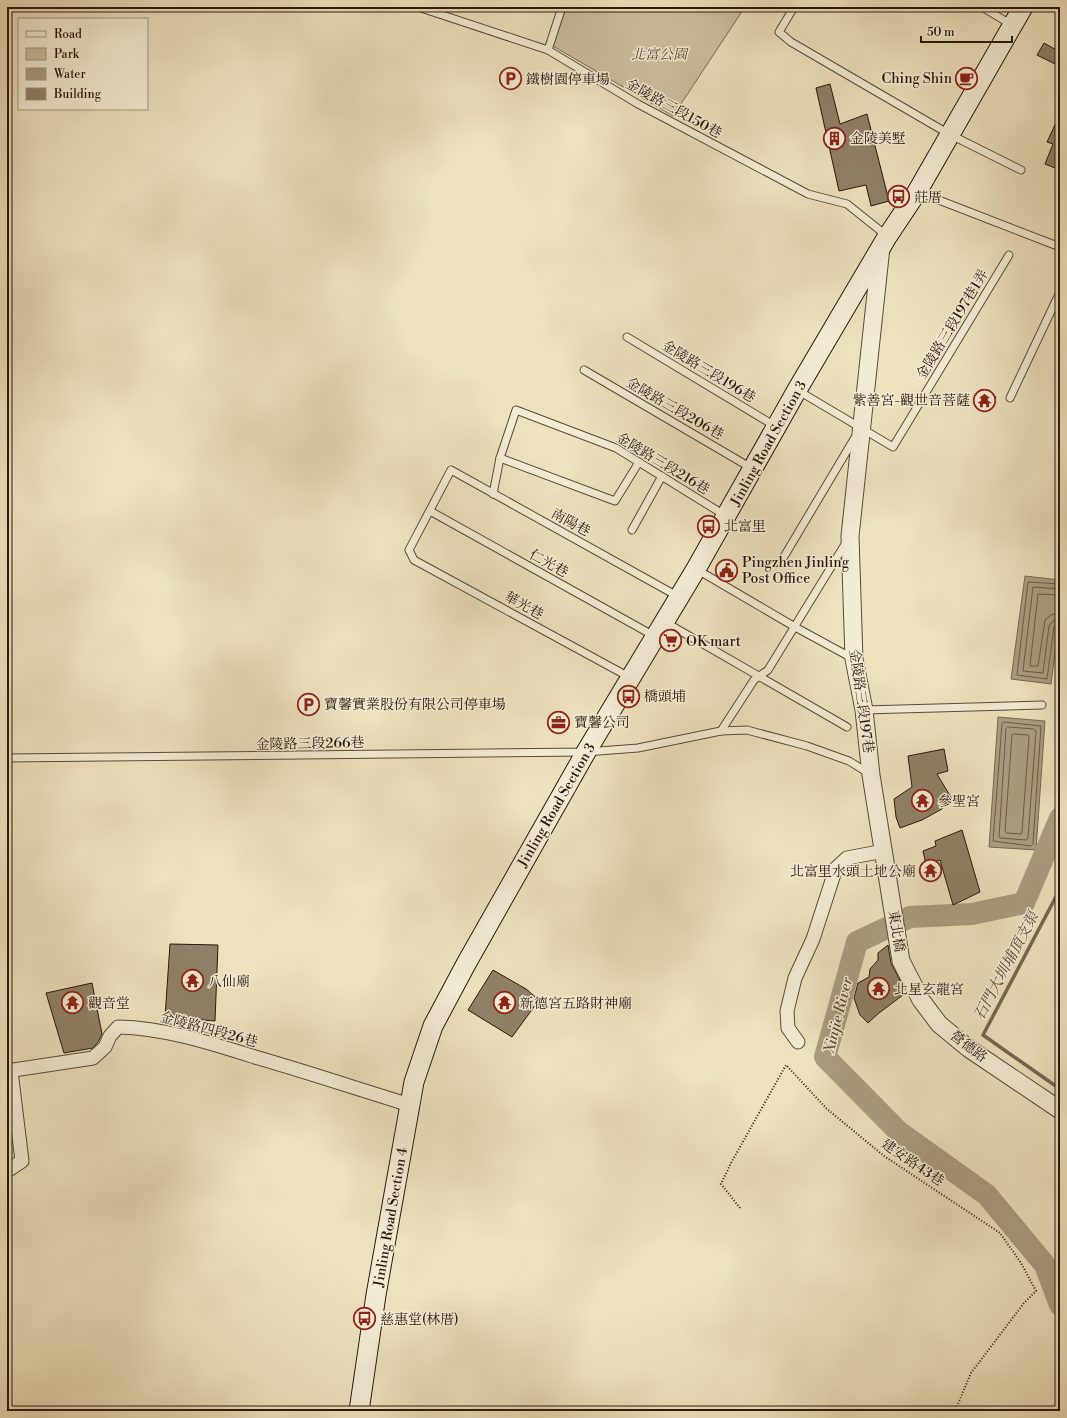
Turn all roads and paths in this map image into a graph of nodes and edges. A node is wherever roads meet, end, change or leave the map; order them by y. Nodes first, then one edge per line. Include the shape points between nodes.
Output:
1 (418, 7) edge
2 (562, 7) edge
3 (794, 7) edge
4 (982, 7) edge
5 (1023, 7) edge
6 (1012, 25) junction
7 (548, 50) junction
8 (950, 134) junction
9 (1021, 170) dead end
10 (917, 192) junction
11 (884, 242) junction
12 (1060, 247) edge
13 (1009, 255) dead end
14 (1060, 292) edge
15 (627, 336) dead end
16 (584, 370) dead end
17 (797, 390) junction
18 (1010, 398) dead end
19 (777, 427) junction
20 (861, 431) junction
21 (500, 458) junction
22 (639, 462) junction
23 (753, 469) junction
24 (662, 476) junction
25 (493, 494) junction
26 (430, 512) junction
27 (727, 516) junction
28 (632, 530) dead end
29 (850, 536) junction
30 (782, 560) dead end
31 (696, 569) junction
32 (679, 597) junction
33 (795, 627) junction
34 (660, 629) junction
35 (854, 659) junction
36 (760, 676) junction
37 (631, 678) junction
38 (1042, 705) dead end
39 (864, 710) junction
40 (847, 727) dead end
41 (721, 731) junction
42 (586, 752) junction
43 (7, 758) edge
44 (871, 775) junction
45 (884, 851) junction
46 (892, 902) joint
47 (902, 961) joint
48 (433, 1026) joint
49 (798, 1042) dead end
50 (9, 1071) edge
51 (410, 1105) junction
52 (1057, 1107) edge
53 (7, 1171) edge
54 (740, 1208) dead end
55 (359, 1411) edge
56 (955, 1411) edge

1 - 7 lane, 金陵路三段150巷
2 - 7 lane
3 - 8 lane via 779,32 798,46
4 - 6 lane
5 - 6 main road, Jinling Road Section 3
6 - 8 main road, Jinling Road Section 3
7 - 11 lane, 金陵路三段150巷 via 638,104 808,194 847,204
8 - 9 lane
8 - 10 main road, Jinling Road Section 3
10 - 11 main road, Jinling Road Section 3
10 - 12 lane
11 - 17 main road, Jinling Road Section 3
11 - 20 street, 金陵路三段197巷
13 - 20 lane, 金陵路三段197巷1弄 via 893,447
14 - 18 lane
15 - 19 lane, 金陵路三段196巷
16 - 23 lane, 金陵路三段206巷
17 - 19 main road, Jinling Road Section 3
17 - 20 lane
19 - 23 main road, Jinling Road Section 3
20 - 29 street, 金陵路三段197巷
20 - 30 lane
21 - 22 lane via 615,501
21 - 22 lane, 金陵路三段216巷 via 516,410 616,448
21 - 25 lane
22 - 24 lane, 金陵路三段216巷
23 - 27 main road, Jinling Road Section 3
24 - 27 lane, 金陵路三段216巷
24 - 28 lane
25 - 26 lane, 南陽巷 via 451,470
25 - 32 lane, 南陽巷
26 - 34 lane, 仁光巷
26 - 37 lane, 華光巷 via 409,550 414,560
27 - 31 main road, Jinling Road Section 3
29 - 33 lane
29 - 35 street, 金陵路三段197巷
31 - 32 main road, Jinling Road Section 3
31 - 33 lane
32 - 34 main road, Jinling Road Section 3
33 - 35 lane
33 - 36 lane via 768,670
34 - 36 lane, 仁光巷
34 - 37 main road, Jinling Road Section 3
35 - 39 street, 金陵路三段197巷
36 - 40 lane, 仁光巷
36 - 41 lane via 754,680
37 - 42 main road, Jinling Road Section 3
38 - 39 lane
39 - 44 street, 金陵路三段197巷
41 - 42 lane, 金陵路三段266巷 via 638,748
41 - 44 lane, 金陵路三段266巷 via 747,730 800,744 849,761
42 - 43 lane, 金陵路三段266巷
42 - 48 main road, Jinling Road Section 3
44 - 45 street, 金陵路三段197巷
45 - 46 street, 金陵路三段197巷
45 - 49 street via 847,858 836,868 813,939 795,978 788,1011 788,1028
46 - 47 street, 東北橋
47 - 52 street, 營德路 via 921,1000 939,1024 968,1048
48 - 51 main road, Jinling Road Section 4 via 414,1082
50 - 51 street, 金陵路四段26巷 via 93,1058 105,1047 118,1027 135,1027 215,1045
50 - 53 street, 金陵路四段26巷 via 22,1161
51 - 55 main road, Jinling Road Section 4 via 376,1295
54 - 56 path, 建安路43巷 via 721,1184 786,1065 827,1108 884,1156 1000,1233 1021,1263 1036,1291 971,1373

